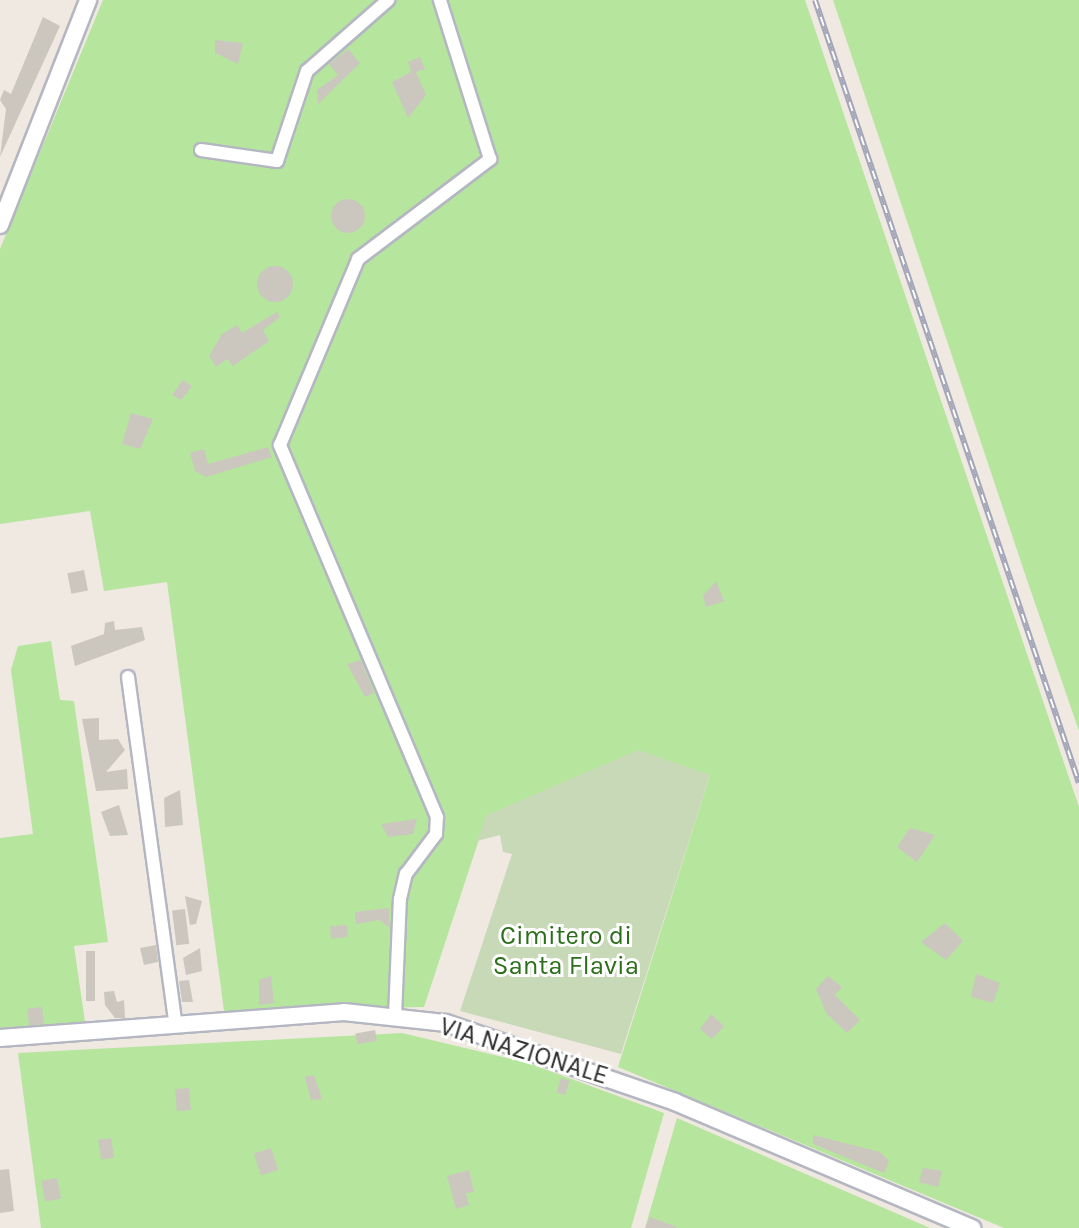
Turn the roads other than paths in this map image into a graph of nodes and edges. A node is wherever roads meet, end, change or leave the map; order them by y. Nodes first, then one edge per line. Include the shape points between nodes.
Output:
1 (88, 0) edge
2 (388, 0) edge
3 (440, 0) edge
4 (201, 150) dead end
5 (0, 225) edge
6 (128, 677) dead end
7 (395, 1016) junction
8 (176, 1026) junction
9 (0, 1038) edge
10 (972, 1228) edge

1 - 5 main road
2 - 4 street via 307,71 277,161
3 - 7 street via 490,159 358,259 280,445 437,817 436,834 406,874 400,899
6 - 8 street
7 - 8 main road, VIA NAZIONALE via 344,1012
7 - 10 main road, VIA NAZIONALE via 446,1023 560,1058
8 - 9 main road, VIA NAZIONALE

